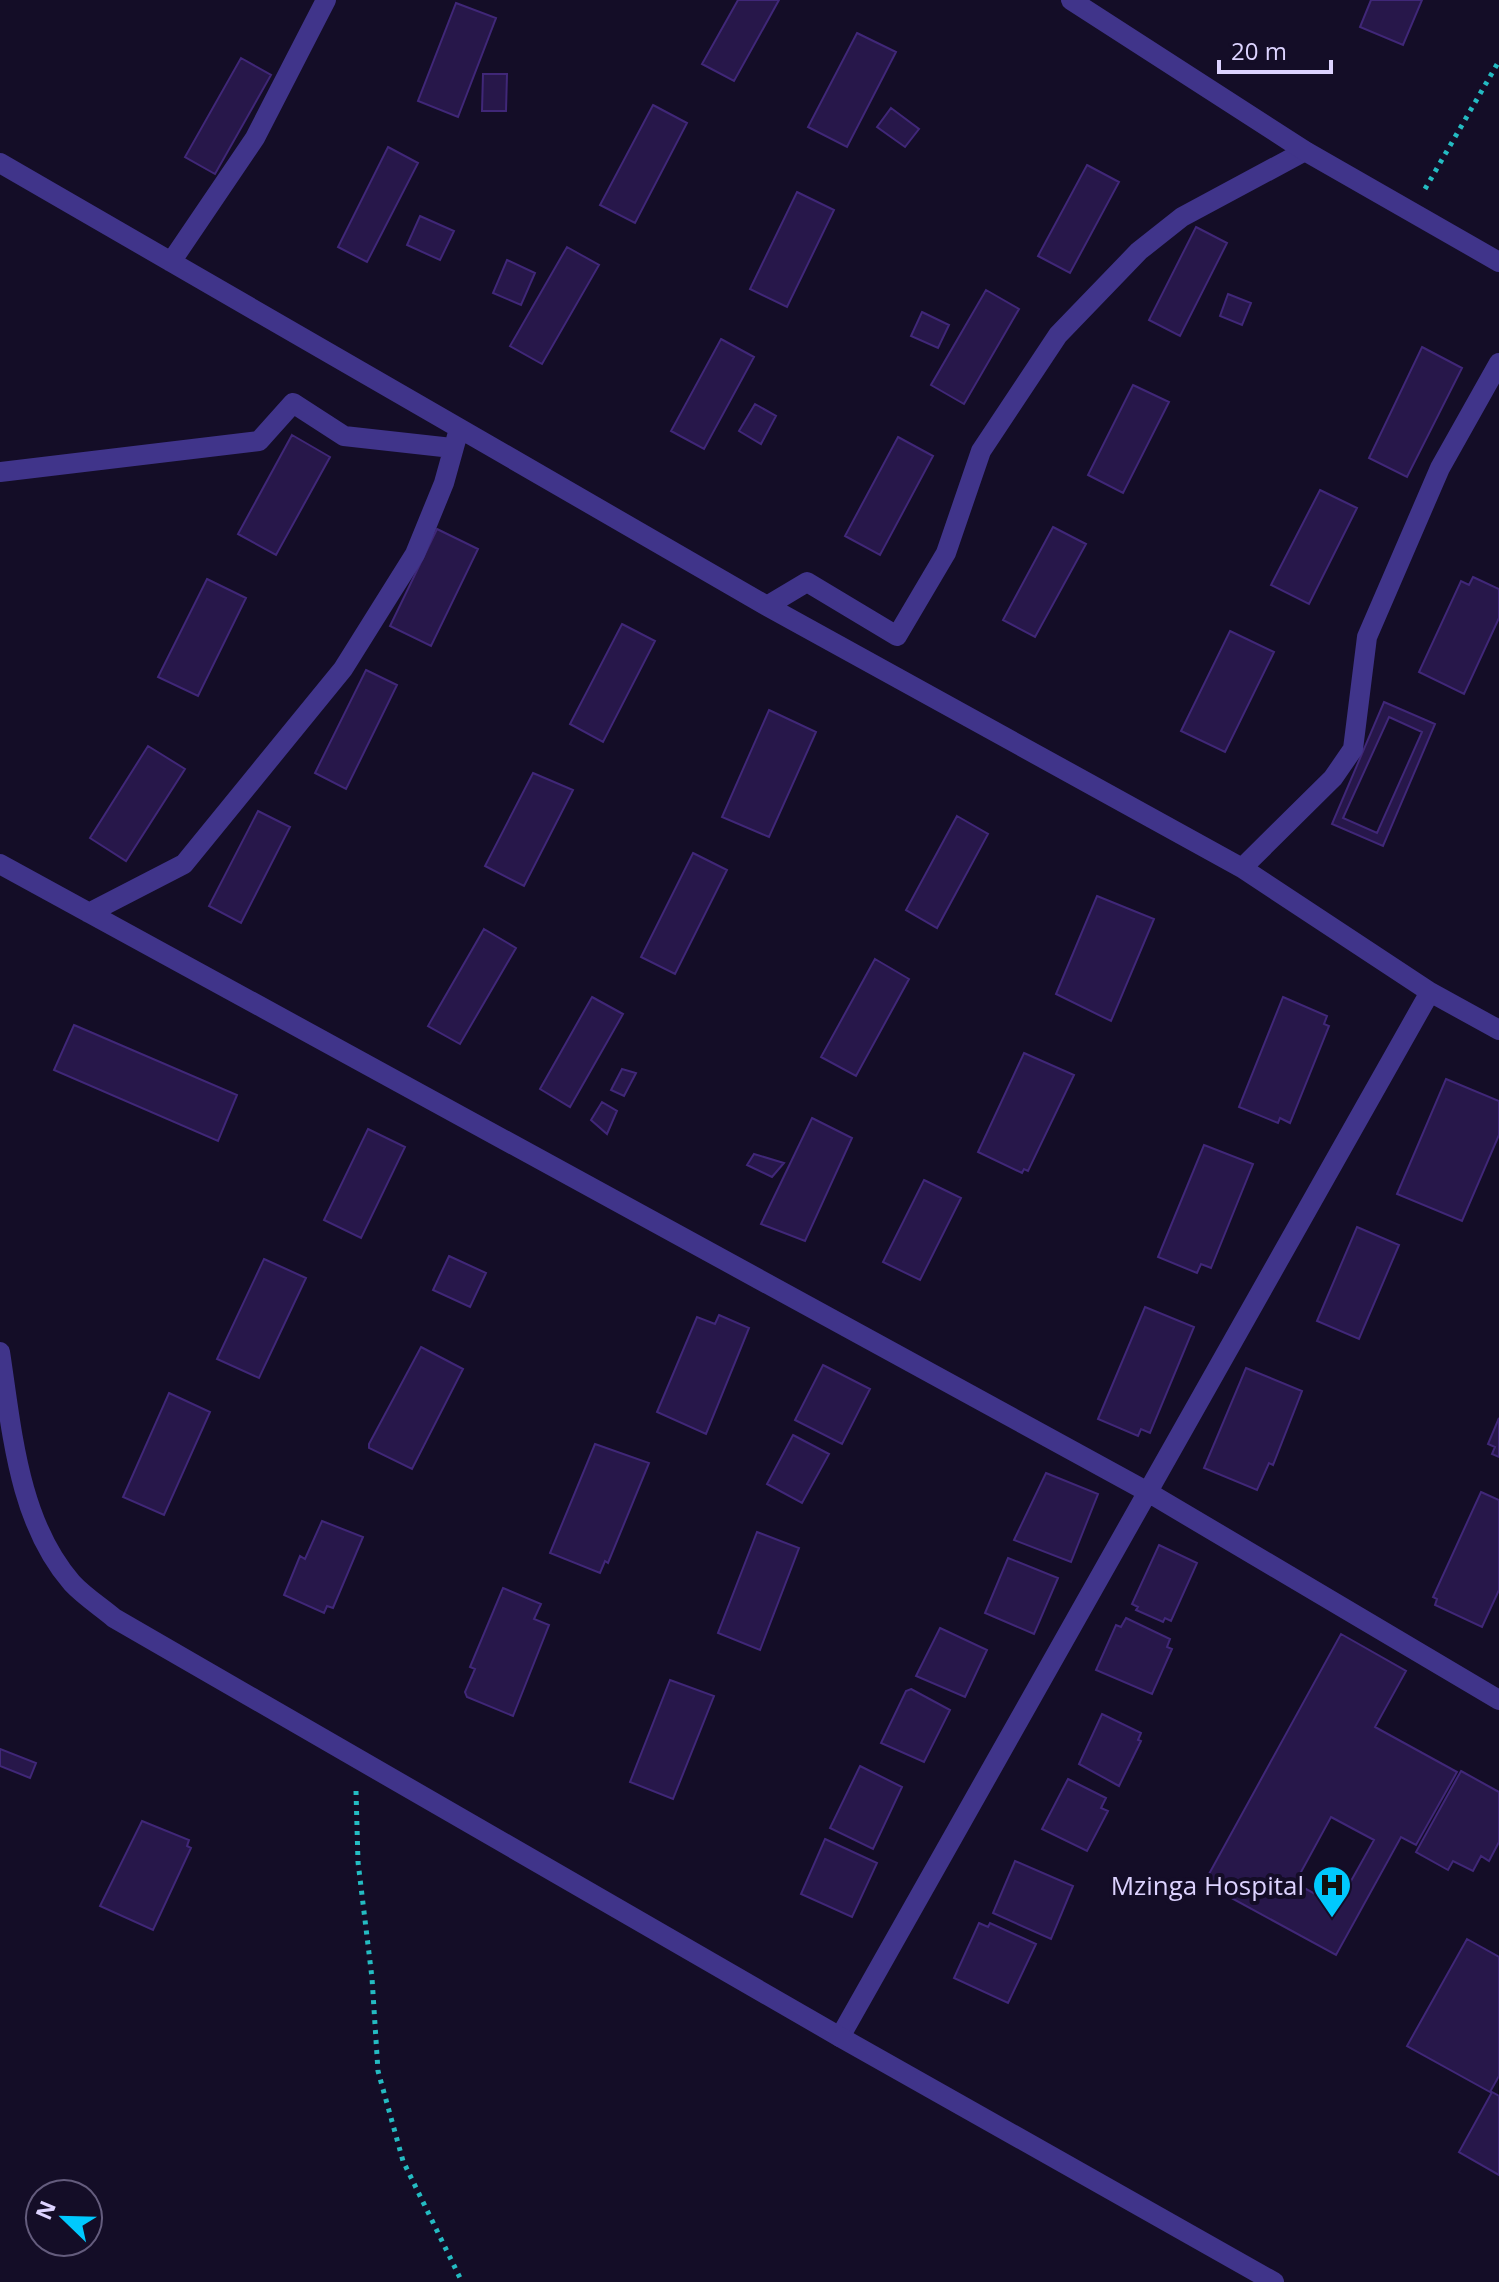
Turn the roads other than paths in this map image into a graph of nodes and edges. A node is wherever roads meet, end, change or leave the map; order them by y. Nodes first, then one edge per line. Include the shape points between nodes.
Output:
1 (326, 0) edge
2 (1071, 0) edge
3 (1305, 151) junction
4 (0, 163) edge
5 (171, 262) junction
6 (1499, 262) edge
7 (1499, 363) edge
8 (456, 439) junction
9 (0, 472) edge
10 (767, 606) junction
11 (0, 864) edge
12 (1242, 868) junction
13 (89, 913) junction
14 (1430, 992) junction
15 (1499, 1030) edge
16 (0, 1352) edge
17 (1146, 1491) junction
18 (1499, 1700) edge
19 (840, 2037) junction
20 (1274, 2282) edge

1 - 5 street via 255,138
2 - 3 street
3 - 6 street
3 - 10 street via 1182,217 1139,251 1058,335 981,451 946,553 897,636 807,582
4 - 5 street
5 - 8 street
7 - 12 street via 1440,468 1367,637 1353,749 1333,778
8 - 9 street via 344,436 293,403 259,441
8 - 10 street
8 - 13 street via 415,554 343,669 184,864
10 - 12 street
11 - 13 street
12 - 14 street
13 - 17 street
14 - 15 street
14 - 17 street
16 - 19 street via 16,1460 43,1541 73,1584 114,1618
17 - 18 street
17 - 19 street
19 - 20 street

